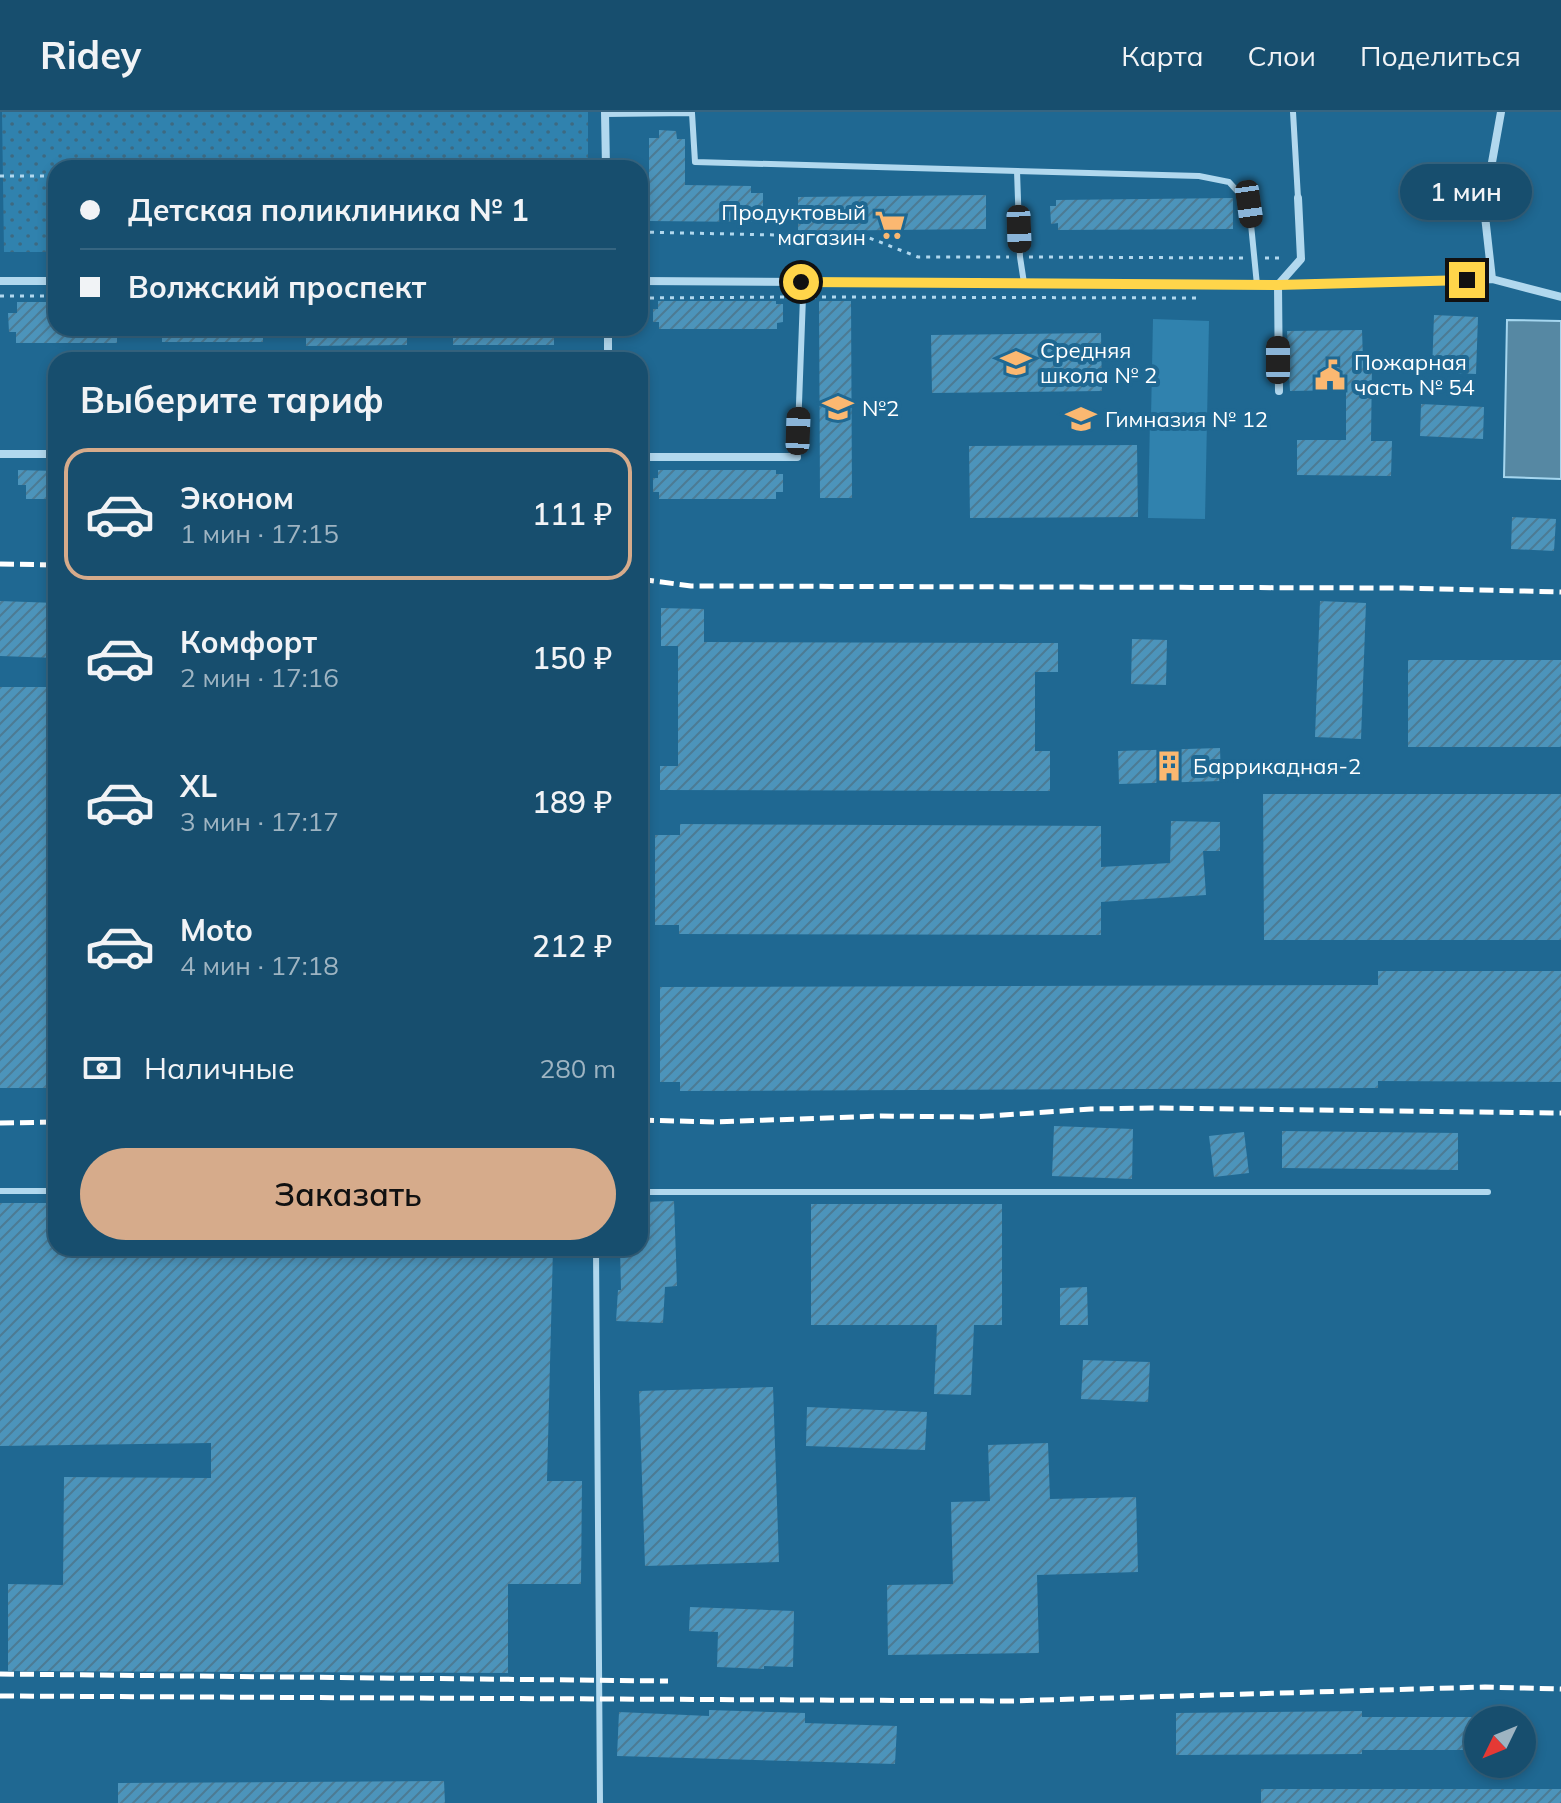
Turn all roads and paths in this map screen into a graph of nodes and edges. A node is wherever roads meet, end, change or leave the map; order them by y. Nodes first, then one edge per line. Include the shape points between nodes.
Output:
1 (1293, 112) edge
2 (1501, 112) edge
3 (605, 113) edge
4 (606, 160) edge
5 (1017, 171) junction
6 (0, 176) edge
7 (48, 176) edge
8 (1298, 198) joint
9 (648, 232) edge
10 (1020, 257) junction
11 (1257, 258) junction
12 (1301, 258) junction
13 (1492, 279) junction
14 (0, 281) edge
15 (48, 281) edge
16 (648, 281) edge
17 (801, 282) junction
18 (1024, 283) junction
19 (1257, 285) junction
20 (1278, 285) junction
21 (0, 296) edge
22 (48, 296) edge
23 (803, 297) junction
24 (1561, 297) edge
25 (648, 298) edge
26 (1204, 298) dead end
27 (1279, 391) dead end
28 (0, 454) edge
29 (48, 454) edge
30 (648, 457) edge
31 (797, 457) joint
32 (0, 1191) edge
33 (48, 1191) edge
34 (648, 1192) edge
35 (1488, 1192) dead end
36 (596, 1256) edge
37 (600, 1803) edge

1 - 8 lane
2 - 13 street via 1484,207
3 - 4 street
3 - 5 lane via 692,113 695,162
5 - 10 lane
5 - 11 lane via 1199,176 1229,182 1249,204
6 - 7 path
8 - 12 street
9 - 10 path via 867,237 918,257
10 - 11 path
10 - 18 lane
11 - 12 path
11 - 19 lane
12 - 20 street
13 - 20 street
13 - 24 street
14 - 15 street
16 - 17 street
17 - 18 street
17 - 23 lane
18 - 19 street
19 - 20 street
20 - 27 street
21 - 22 path
23 - 25 path
23 - 26 path
23 - 31 lane
28 - 29 street
30 - 31 street
32 - 33 lane
34 - 35 lane
36 - 37 lane

